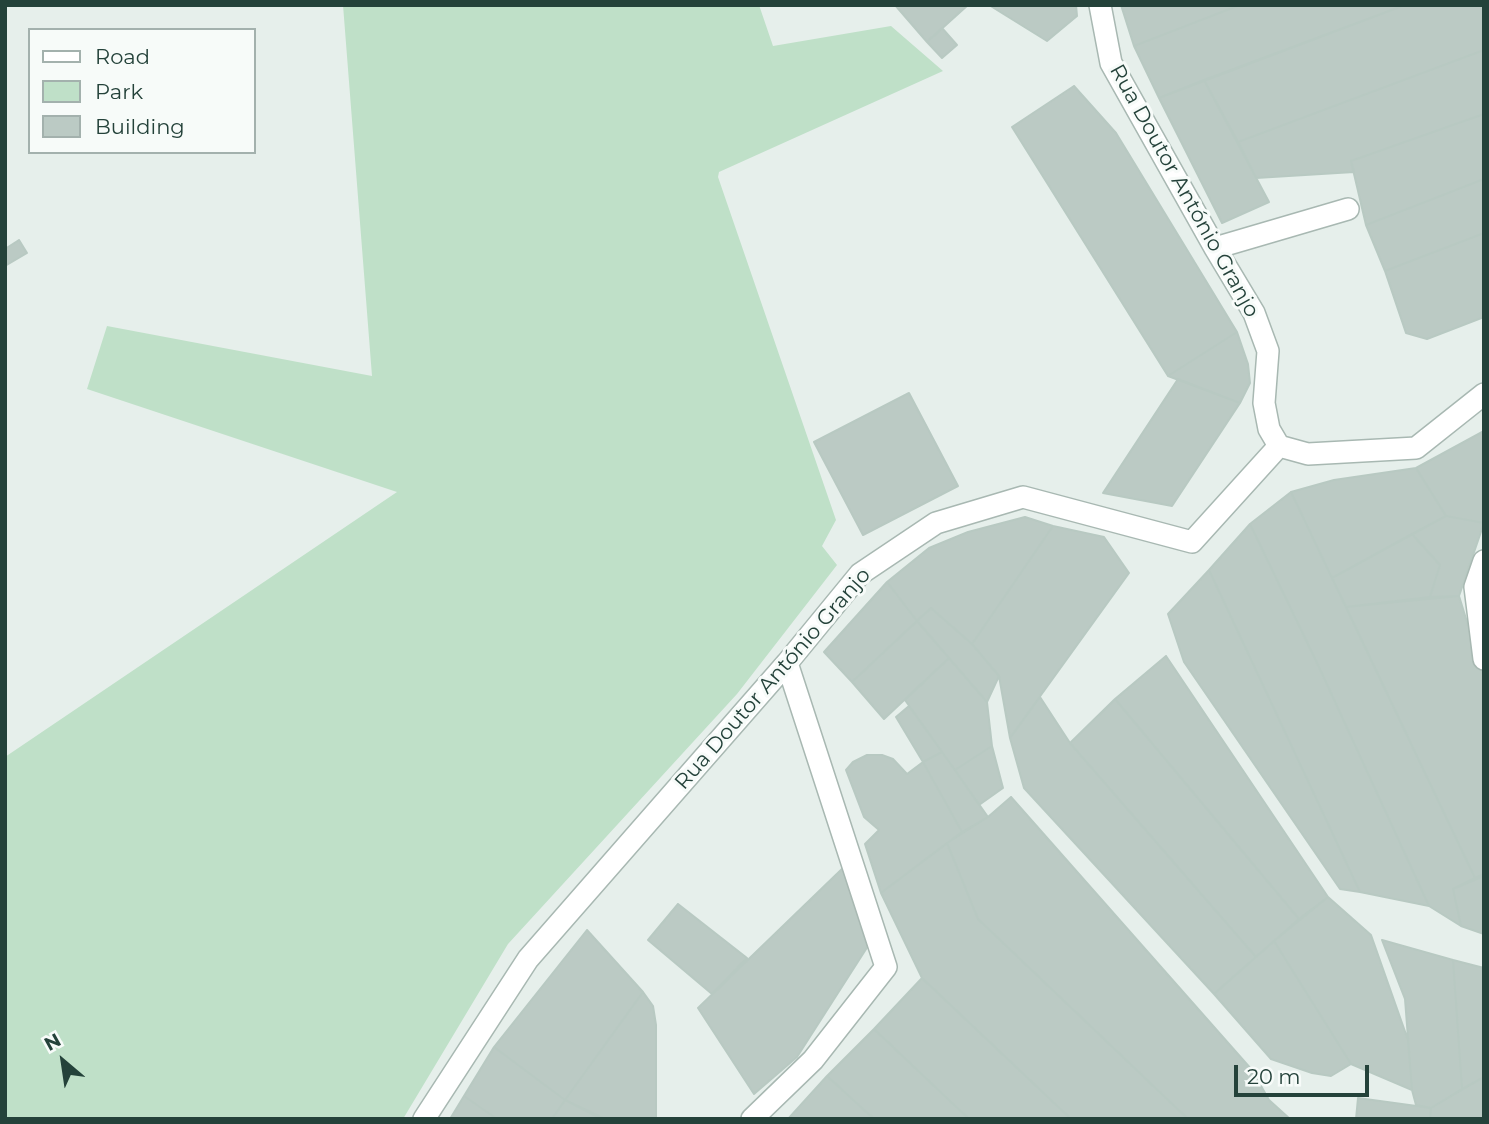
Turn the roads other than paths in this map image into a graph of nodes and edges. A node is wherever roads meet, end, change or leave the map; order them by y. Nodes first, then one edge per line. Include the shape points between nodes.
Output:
1 (1100, 5) edge
2 (1348, 209) dead end
3 (1215, 248) junction
4 (1484, 394) edge
5 (1279, 446) junction
6 (1484, 561) edge
7 (1484, 659) edge
8 (787, 663) junction
9 (424, 1119) edge
10 (752, 1119) edge

1 - 3 street, Rua Doutor António Granjo via 1111,63
2 - 3 street
3 - 5 street, Rua Doutor António Granjo via 1255,313 1268,351 1264,403 1269,429
4 - 5 street via 1416,448 1308,454
5 - 8 street, Rua Doutor António Granjo via 1192,542 1023,497 936,523 860,574
6 - 7 street via 1475,587
8 - 9 street, Rua Doutor António Granjo via 528,958
8 - 10 street via 886,967 813,1060

